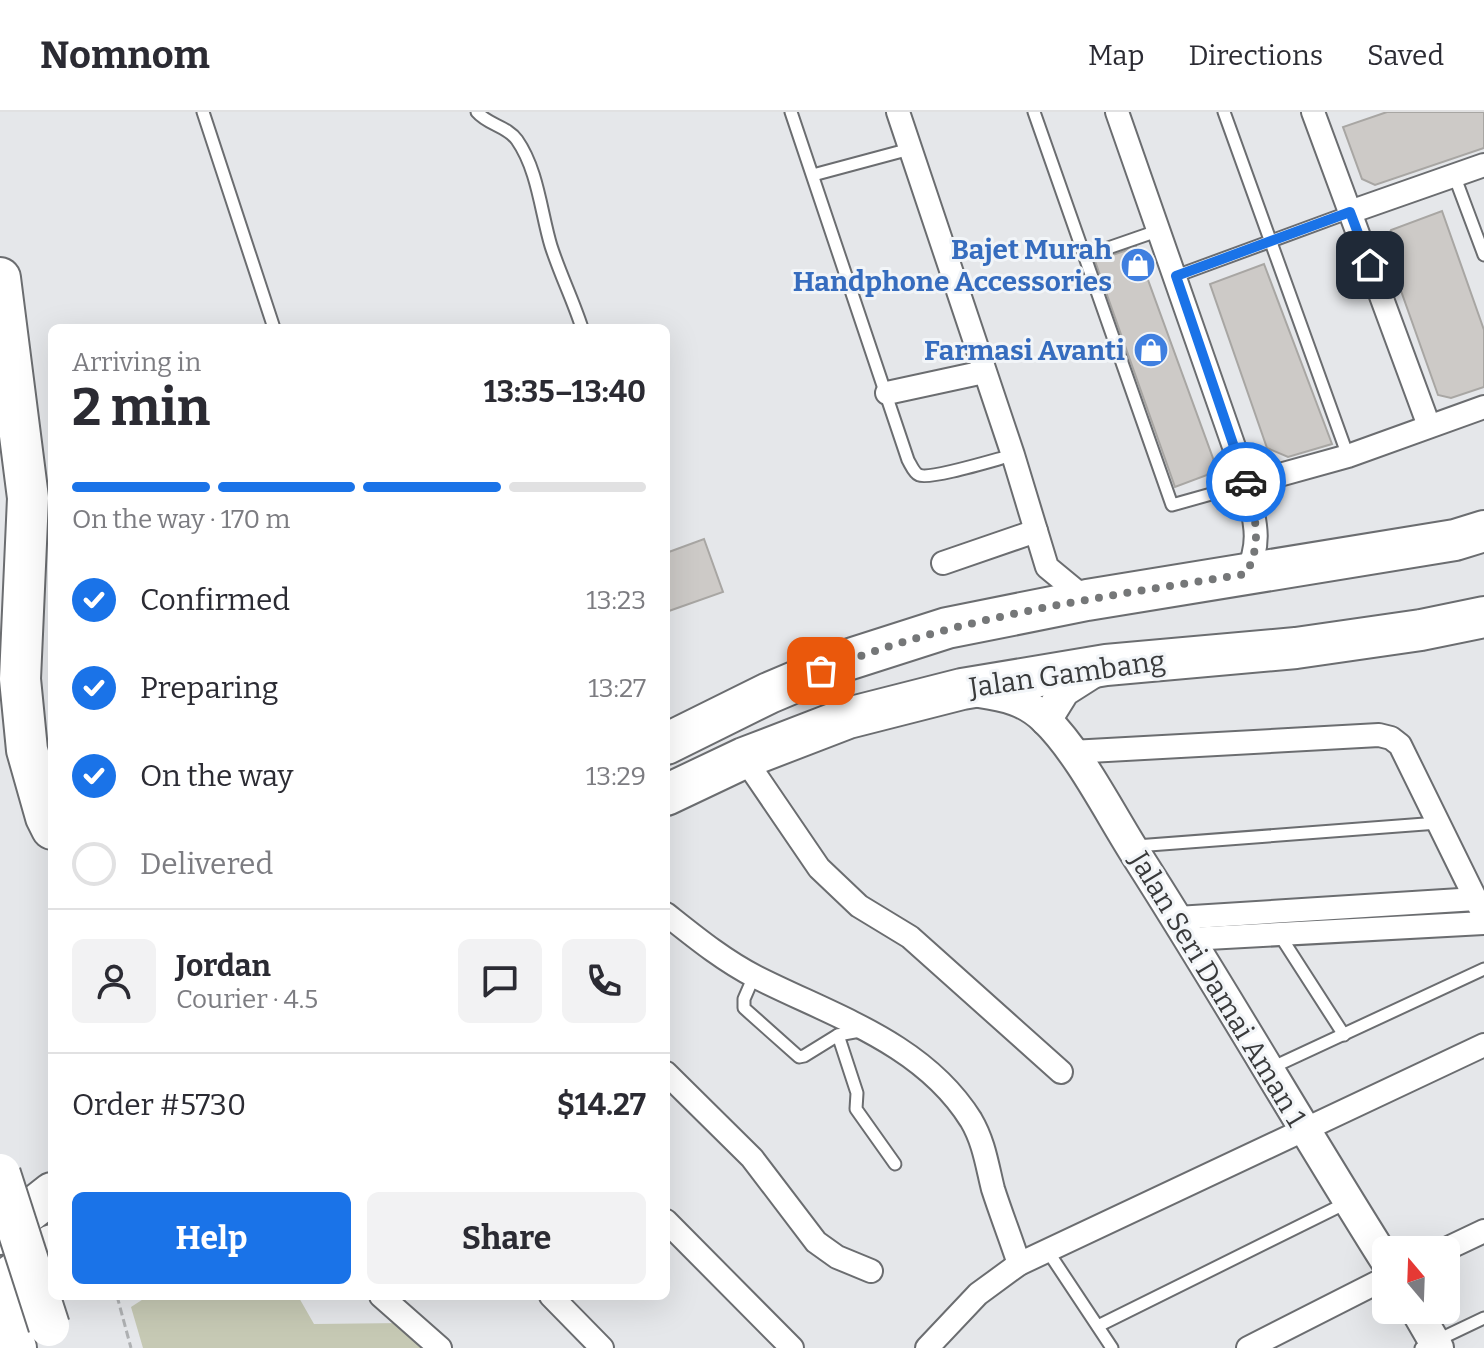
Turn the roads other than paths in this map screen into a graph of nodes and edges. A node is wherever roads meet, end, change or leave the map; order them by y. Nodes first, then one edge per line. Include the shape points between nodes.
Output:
1 (203, 112) edge
2 (477, 112) edge
3 (791, 112) edge
4 (898, 112) edge
5 (1034, 112) edge
6 (1117, 112) edge
7 (1224, 112) edge
8 (1313, 112) edge
9 (910, 149) junction
10 (1484, 165) edge
11 (813, 175) junction
12 (1454, 175) junction
13 (1350, 212) junction
14 (1160, 230) junction
15 (1270, 240) junction
16 (1484, 255) edge
17 (1085, 256) junction
18 (1176, 276) junction
19 (0, 278) edge
20 (273, 324) edge
21 (580, 324) edge
22 (984, 372) junction
23 (887, 393) junction
24 (1484, 407) edge
25 (1429, 426) junction
26 (1013, 455) junction
27 (1348, 456) junction
28 (1247, 484) junction
29 (1036, 531) junction
30 (1484, 531) edge
31 (943, 563) dead end
32 (1047, 567) junction
33 (1246, 574) junction
34 (1087, 600) junction
35 (22, 604) junction
36 (1019, 613) junction
37 (1484, 617) edge
38 (1106, 665) junction
39 (962, 689) junction
40 (0, 706) edge
41 (1046, 720) junction
42 (670, 742) edge
43 (1071, 752) junction
44 (744, 758) junction
45 (670, 793) edge
46 (48, 821) edge
47 (1439, 823) junction
48 (1131, 846) junction
49 (1480, 908) edge
50 (670, 917) edge
51 (1484, 923) edge
52 (1183, 928) junction
53 (1279, 934) junction
54 (1484, 969) edge
55 (754, 976) junction
56 (870, 1029) junction
57 (838, 1035) junction
58 (1344, 1035) junction
59 (1484, 1045) edge
60 (1267, 1070) junction
61 (1061, 1072) dead end
62 (670, 1077) edge
63 (1304, 1131) junction
64 (895, 1164) dead end
65 (0, 1174) edge
66 (48, 1196) edge
67 (1348, 1202) junction
68 (670, 1225) edge
69 (1484, 1231) edge
70 (0, 1234) edge
71 (1372, 1239) edge
72 (1460, 1242) edge
73 (48, 1248) edge
74 (1047, 1250) junction
75 (1019, 1264) junction
76 (871, 1271) dead end
77 (0, 1284) edge
78 (1372, 1285) edge
79 (386, 1300) edge
80 (555, 1300) edge
81 (0, 1303) edge
82 (1484, 1318) edge
83 (1422, 1324) edge
84 (1098, 1326) junction
85 (52, 1337) edge
86 (1431, 1346) edge
87 (16, 1348) edge
88 (440, 1348) edge
89 (602, 1348) edge
90 (792, 1348) edge
91 (927, 1348) edge
92 (1112, 1348) edge
93 (1248, 1348) edge

1 - 20 lane
2 - 21 lane via 509,132 521,148
3 - 11 lane
4 - 9 street
5 - 17 lane
6 - 14 street
7 - 15 lane
8 - 13 street
9 - 11 lane
9 - 22 street
10 - 12 street
11 - 23 lane
12 - 13 street
12 - 16 lane
13 - 15 lane
13 - 25 street
14 - 17 lane
14 - 18 street
15 - 18 lane
15 - 27 lane
17 - 28 lane via 1172,505
18 - 28 street
19 - 35 highway via 28,498
22 - 23 street
22 - 26 street
23 - 26 lane via 908,460 922,477
24 - 25 street
25 - 27 street
26 - 29 street
27 - 28 street
28 - 33 street via 1258,541
29 - 31 street
29 - 32 street
30 - 33 highway
32 - 34 street
32 - 36 street via 1038,590
33 - 34 highway
34 - 36 highway
35 - 40 highway
35 - 46 highway via 20,679 27,750
36 - 42 highway via 947,628 847,660
37 - 38 highway, Jalan Gambang via 1296,648
38 - 39 highway, Jalan Gambang
38 - 41 street via 1064,691
39 - 41 street, Jalan Seri Damai Aman 1 via 1008,696
39 - 44 highway, Jalan Gambang via 848,718
41 - 43 street, Jalan Seri Damai Aman 1
43 - 47 street via 1379,735 1400,745
43 - 48 street, Jalan Seri Damai Aman 1
44 - 45 highway, Jalan Gambang
44 - 61 street via 819,868 859,906 910,937
47 - 48 lane
47 - 49 street
48 - 52 street, Jalan Seri Damai Aman 1
49 - 52 street
50 - 55 street
51 - 53 street
52 - 53 street
52 - 60 street, Jalan Seri Damai Aman 1
53 - 58 lane
54 - 58 lane
55 - 56 street
55 - 57 lane via 744,1008 799,1057
56 - 57 lane
56 - 75 street via 940,1080 971,1121 986,1152
57 - 64 lane via 857,1093 856,1109
58 - 60 lane
59 - 63 street
60 - 63 street, Jalan Seri Damai Aman 1
62 - 76 street via 752,1158 816,1242
63 - 67 street, Jalan Seri Damai Aman 1
63 - 74 street
65 - 85 highway, bridge
66 - 70 highway
67 - 71 street, Jalan Seri Damai Aman 1
67 - 84 lane
68 - 90 street
69 - 72 street
73 - 77 highway
74 - 75 street
74 - 84 lane
75 - 91 street via 978,1294
78 - 93 street
79 - 88 street
80 - 89 street
81 - 87 highway
82 - 86 lane
83 - 86 street
84 - 92 lane

